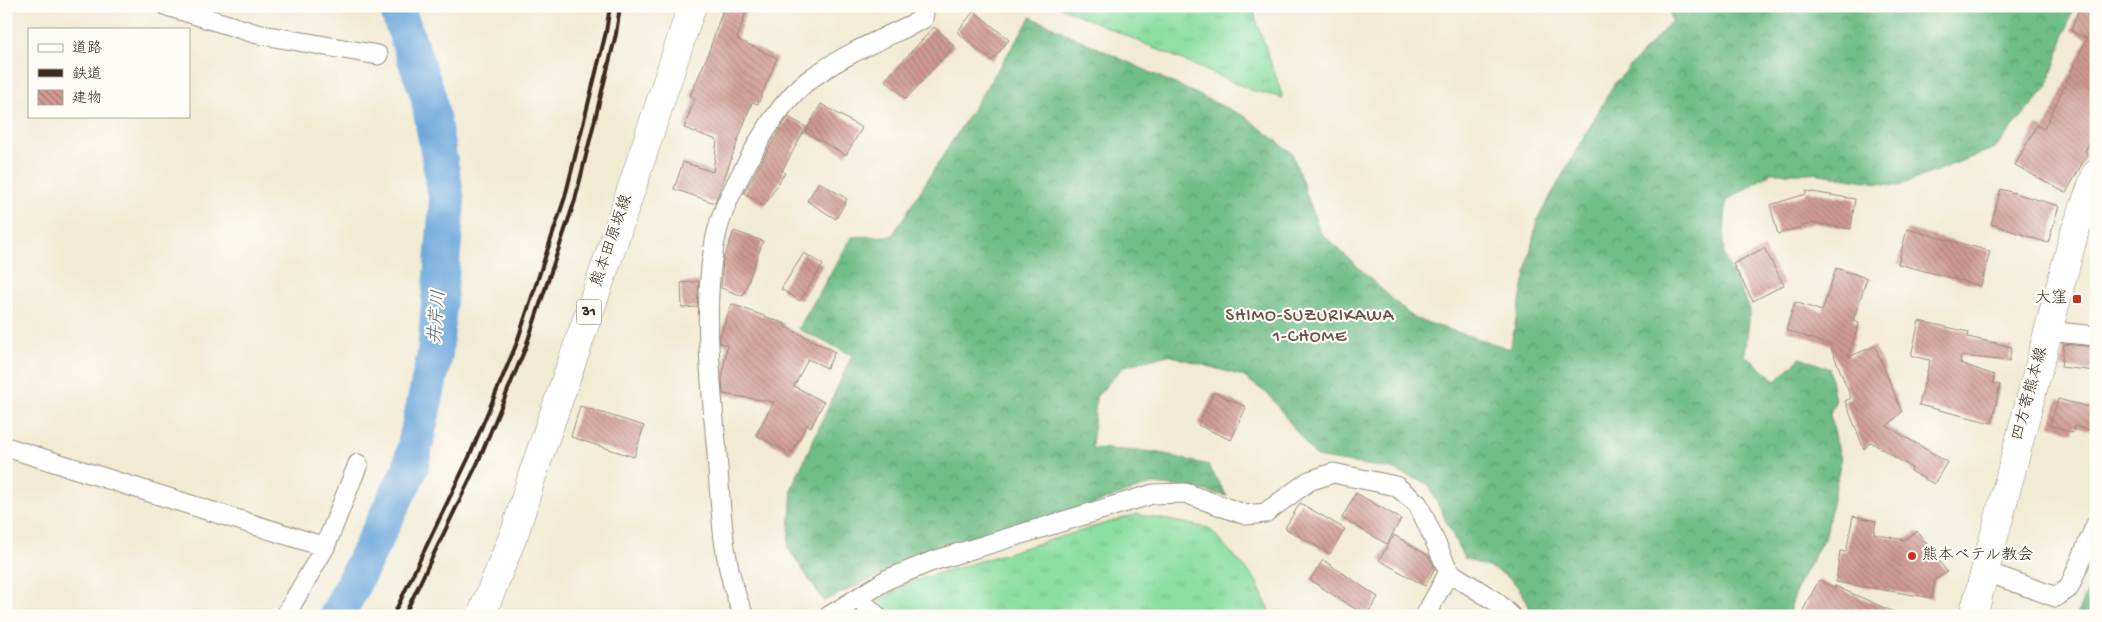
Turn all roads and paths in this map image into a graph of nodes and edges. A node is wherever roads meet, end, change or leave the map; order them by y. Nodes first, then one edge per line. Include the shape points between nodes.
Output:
1 (167, 6) edge
2 (692, 6) edge
3 (925, 6) edge
4 (378, 55) dead end
5 (2096, 174) edge
6 (2048, 331) junction
7 (2096, 336) edge
8 (6, 447) edge
9 (358, 464) dead end
10 (2096, 524) edge
11 (325, 547) junction
12 (1984, 571) junction
13 (1449, 572) junction
14 (858, 598) junction
15 (492, 611) edge
16 (285, 616) edge
17 (744, 616) edge
18 (828, 616) edge
19 (877, 616) edge
20 (1425, 616) edge
21 (1511, 616) edge
22 (1972, 616) edge

1 - 4 street via 257,34
2 - 15 main road, 熊本田原坂線 / 31 via 532,476
3 - 17 street via 923,19 812,77 787,102 764,133 723,211 711,261 712,400 725,544 734,594
5 - 6 main road, 四方寄熊本線 via 2074,234
6 - 7 street
6 - 12 main road, 四方寄熊本線
8 - 11 street
9 - 11 street
10 - 12 street via 2069,588 2056,597
11 - 16 street
12 - 22 main road, 四方寄熊本線
13 - 14 street via 1418,504 1396,486 1333,473 1309,481 1265,514 1246,516 1184,493 1153,494 933,561 888,579
13 - 20 street
13 - 21 street via 1495,601
14 - 18 street
14 - 19 street

